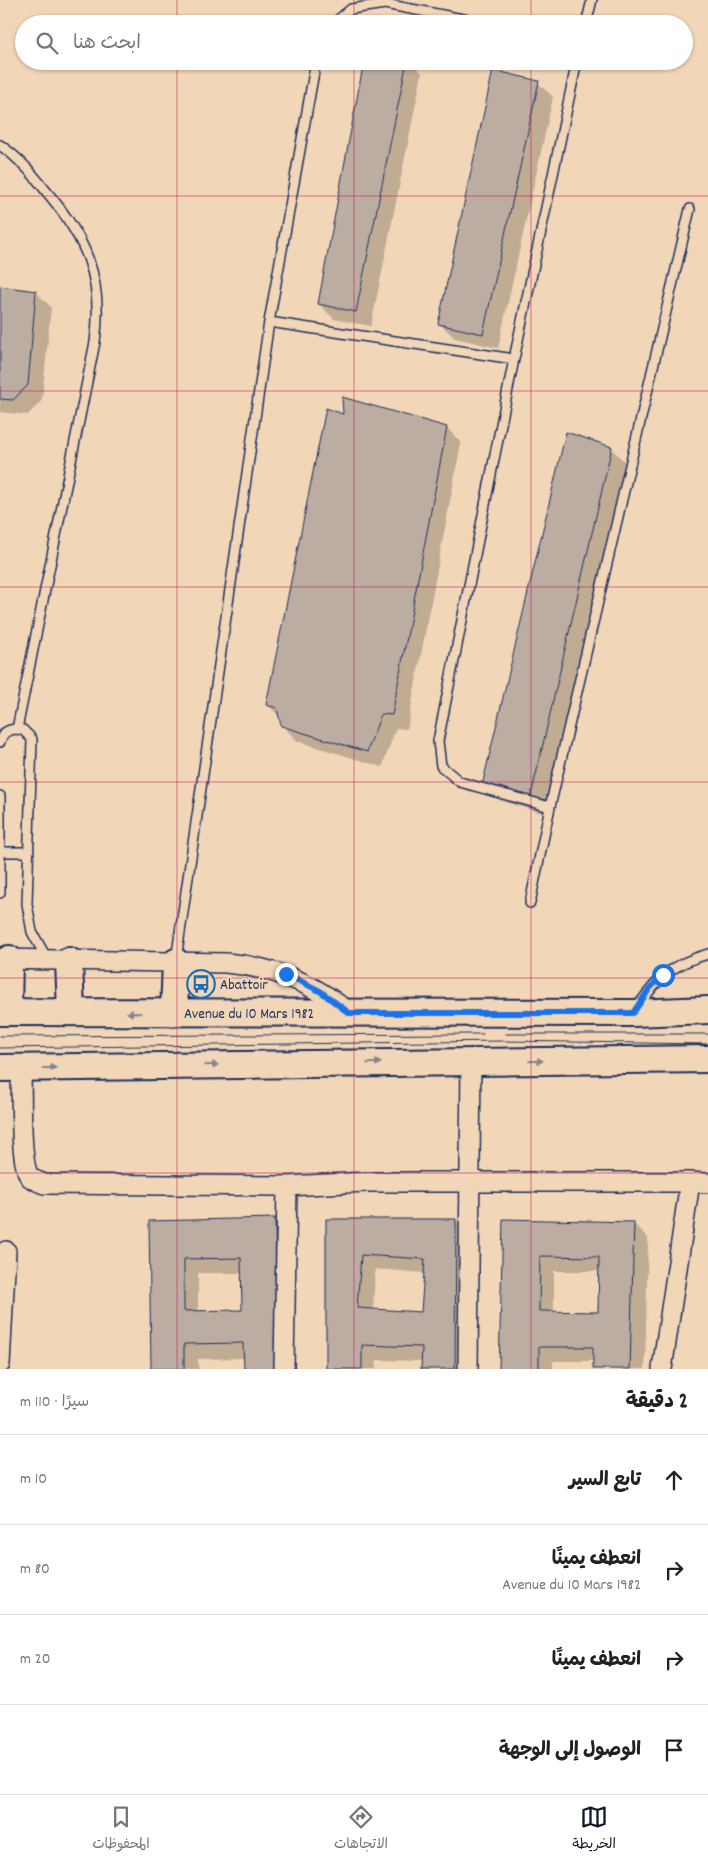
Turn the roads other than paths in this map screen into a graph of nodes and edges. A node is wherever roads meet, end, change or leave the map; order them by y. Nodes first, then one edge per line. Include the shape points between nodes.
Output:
1 (592, 0) edge
2 (344, 15) edge
3 (442, 15) edge
4 (588, 15) edge
5 (314, 70) edge
6 (575, 70) edge
7 (0, 145) edge
8 (690, 209) dead end
9 (269, 322) junction
10 (514, 359) junction
11 (17, 729) junction
12 (0, 742) edge
13 (0, 796) edge
14 (550, 807) junction
15 (0, 852) edge
16 (29, 852) junction
17 (0, 893) edge
18 (530, 903) dead end
19 (708, 954) edge
20 (4, 959) edge
21 (59, 960) junction
22 (176, 962) junction
23 (708, 1010) edge
24 (4, 1012) edge
25 (71, 1012) junction
26 (174, 1013) junction
27 (349, 1013) junction
28 (633, 1013) junction
29 (708, 1058) edge
30 (471, 1062) junction
31 (11, 1068) edge
32 (470, 1182) junction
33 (699, 1182) edge
34 (287, 1186) junction
35 (6, 1251) dead end
36 (0, 1364) edge
37 (284, 1369) edge
38 (468, 1369) edge
39 (662, 1369) edge

1 - 4 lane
2 - 3 lane via 351,9 385,4
5 - 9 lane
6 - 10 lane
7 - 11 lane via 23,162 73,226 92,268 98,318 96,342
8 - 14 lane
9 - 10 lane
9 - 22 lane
10 - 14 lane via 438,741 441,766 460,782
11 - 12 lane via 5,732
11 - 16 lane via 32,739
13 - 15 lane
14 - 18 lane
15 - 16 lane
15 - 17 lane
16 - 21 lane via 28,917 39,947
19 - 28 lane via 663,975
20 - 21 street
20 - 24 main road
21 - 22 street
21 - 25 main road
22 - 26 main road
22 - 27 street via 266,968 304,982
23 - 28 main road, Avenue du 10 Mars 1982
24 - 25 main road, Avenue du 10 Mars 1982
26 -> 25 main road, Avenue du 10 Mars 1982
26 - 27 main road, Avenue du 10 Mars 1982
27 - 28 main road, Avenue du 10 Mars 1982
30 -> 29 main road
31 -> 30 main road
30 - 32 street
31 - 34 street via 25,1167 31,1178 44,1184
32 - 33 street
32 - 34 street
32 - 38 street
33 - 39 street
34 - 37 street
35 - 36 street

